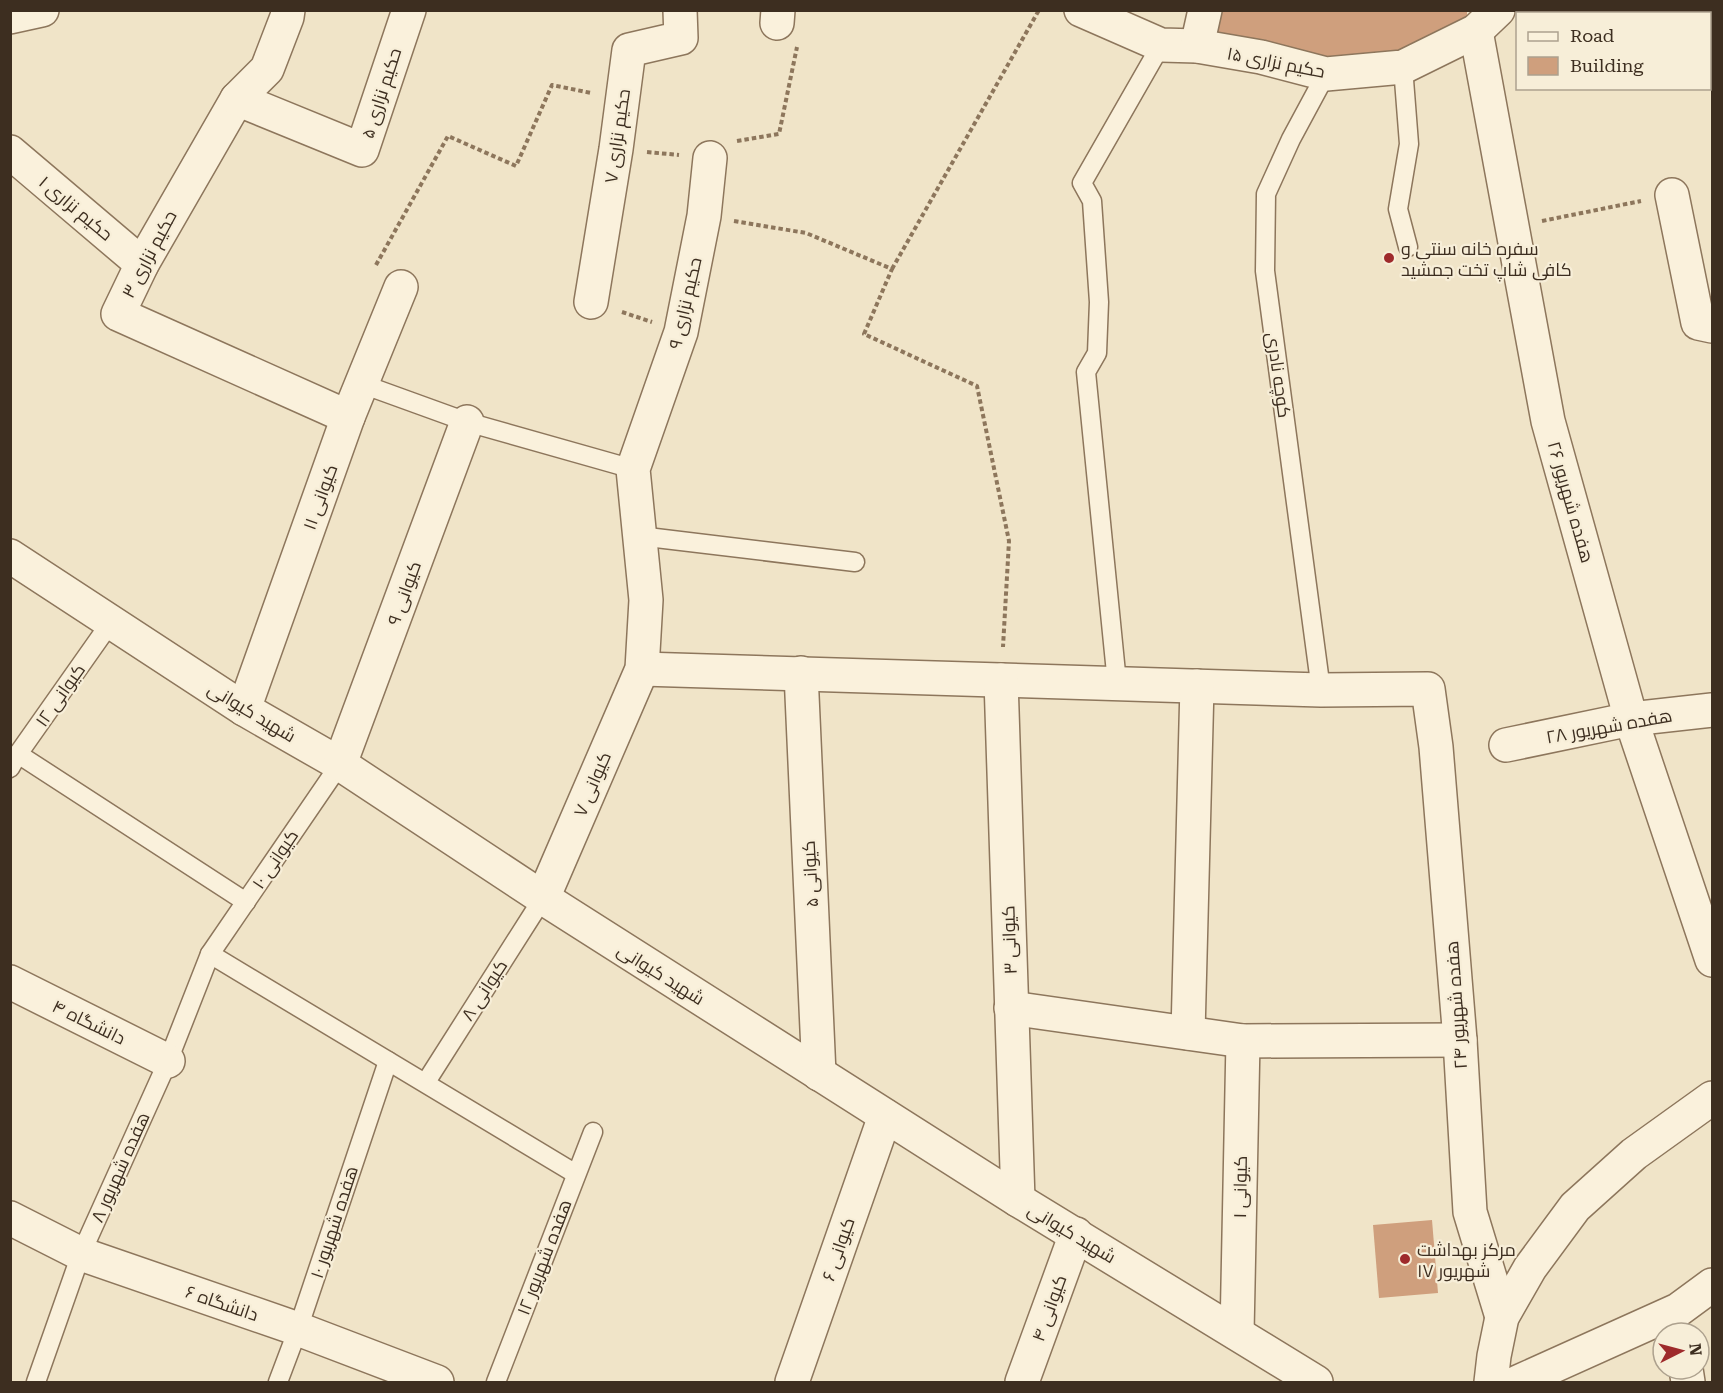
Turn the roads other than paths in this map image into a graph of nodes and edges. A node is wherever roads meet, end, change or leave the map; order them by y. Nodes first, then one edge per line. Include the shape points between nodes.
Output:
1 (42, 10) edge
2 (288, 10) edge
3 (409, 10) edge
4 (680, 10) edge
5 (1081, 10) edge
6 (1205, 10) edge
7 (10, 17) edge
8 (1487, 21) edge
9 (1161, 45) junction
10 (1197, 46) junction
11 (1403, 67) junction
12 (1326, 74) junction
13 (237, 99) junction
14 (10, 152) edge
15 (710, 158) road end
16 (1672, 195) road end
17 (1408, 247) dead end
18 (142, 264) junction
19 (401, 287) road end
20 (591, 302) road end
21 (1713, 326) edge
22 (362, 384) junction
23 (348, 417) junction
24 (467, 422) junction
25 (633, 469) junction
26 (639, 536) junction
27 (10, 556) edge
28 (855, 562) dead end
29 (111, 622) junction
30 (642, 669) junction
31 (801, 674) junction
32 (1001, 680) junction
33 (1117, 683) junction
34 (1197, 686) junction
35 (1322, 690) junction
36 (244, 708) junction
37 (1713, 710) edge
38 (1631, 719) junction
39 (1506, 745) dead end
40 (14, 761) edge
41 (340, 764) junction
42 (543, 898) junction
43 (246, 902) junction
44 (210, 954) junction
45 (1713, 960) edge
46 (10, 982) edge
47 (1011, 1008) junction
48 (1188, 1033) junction
49 (1460, 1040) junction
50 (1243, 1041) junction
51 (168, 1061) junction
52 (388, 1061) junction
53 (819, 1074) junction
54 (426, 1082) junction
55 (1713, 1098) edge
56 (885, 1116) junction
57 (593, 1132) dead end
58 (576, 1174) junction
59 (1018, 1200) junction
60 (10, 1218) edge
61 (1076, 1234) junction
62 (81, 1254) junction
63 (1713, 1285) edge
64 (1502, 1317) junction
65 (1681, 1321) edge
66 (298, 1329) junction
67 (1237, 1333) junction
68 (1651, 1333) edge
69 (1300, 1378) edge
70 (36, 1383) edge
71 (278, 1383) edge
72 (437, 1383) edge
73 (496, 1383) edge
74 (792, 1383) edge
75 (1022, 1383) edge
76 (1491, 1383) edge
77 (1518, 1383) edge

1 - 7 street
2 - 13 street, حکیم نزاری ۳ via 267,69
3 - 13 street, حکیم نزاری ۵ via 362,150
4 - 20 street, حکیم نزاری ۷ via 681,38 629,50
5 - 9 street, حکیم نزاری ۱۵
6 - 10 street
8 - 11 street, حکیم نزاری ۱۵
8 - 38 street, هفده شهریور ۲۶ via 1512,227 1548,421
9 - 10 street, حکیم نزاری ۱۵
9 - 33 lane via 1082,183 1092,201 1099,302 1097,353 1086,372
10 - 12 street, حکیم نزاری ۱۵
11 - 12 street, حکیم نزاری ۱۵
11 - 17 lane via 1409,144 1398,209
12 - 35 lane, کوچه نادری via 1266,194 1265,271
13 - 18 street, حکیم نزاری ۳
14 - 18 street, حکیم نزاری ۱
15 - 25 street, حکیم نزاری ۹ via 704,216 681,332
16 - 21 street via 1698,323
18 - 23 street, حکیم نزاری ۳ via 118,314
19 - 22 street, کیوانی ۱۱
22 - 23 street, کیوانی ۱۱
22 - 24 lane
23 - 36 street, کیوانی ۱۱
24 - 25 lane
24 - 41 street, کیوانی ۹
25 - 26 street, حکیم نزاری ۹
26 - 28 lane
26 - 30 street, حکیم نزاری ۹ via 646,600
27 - 29 street, شهید کیوانی
29 - 36 street, شهید کیوانی
29 - 40 lane, کیوانی ۱۲
30 - 31 street
30 - 42 street, کیوانی ۷
31 - 32 street
31 - 53 street, کیوانی ۵
32 - 33 street
32 - 47 street, کیوانی ۳
33 - 34 street
34 - 35 street
34 - 48 street
35 - 49 street, هفده شهریور ۲۴ via 1428,689
36 - 41 street, شهید کیوانی
37 - 38 street, هفده شهریور ۲۸
38 - 39 street, هفده شهریور ۲۸
38 - 45 street, هفده شهریور ۲۶
40 - 43 lane
41 - 42 street, شهید کیوانی
41 - 43 lane, کیوانی ۱۰
42 - 53 street, شهید کیوانی
42 - 54 lane, کیوانی ۸
43 - 44 lane, کیوانی ۱۰
44 - 51 lane, هفده شهریور ۸
44 - 52 lane
46 - 51 street, دانشگاه ۴
47 - 48 street
47 - 59 street, کیوانی ۳
48 - 50 street
49 - 50 street
49 - 64 street, هفده شهریور ۲۴ via 1470,1212
50 - 67 street, کیوانی ۱
51 - 62 lane, هفده شهریور ۸
52 - 54 lane
52 - 66 lane, هفده شهریور ۱۰
53 - 56 street, شهید کیوانی
54 - 58 lane
55 - 64 street via 1634,1155 1575,1207 1530,1268
56 - 59 street, شهید کیوانی
56 - 74 street, کیوانی ۶
57 - 58 lane, هفده شهریور ۱۲
58 - 73 lane, هفده شهریور ۱۲
59 - 61 street, شهید کیوانی
60 - 62 street, دانشگاه ۶
61 - 67 street, شهید کیوانی
61 - 75 street, کیوانی ۴
62 - 66 street, دانشگاه ۶
62 - 70 lane, هفده شهریور ۸
63 - 65 street
64 - 76 street
66 - 71 lane, هفده شهریور ۱۰
66 - 72 street, دانشگاه ۶
67 - 69 street, شهید کیوانی
68 - 77 street

